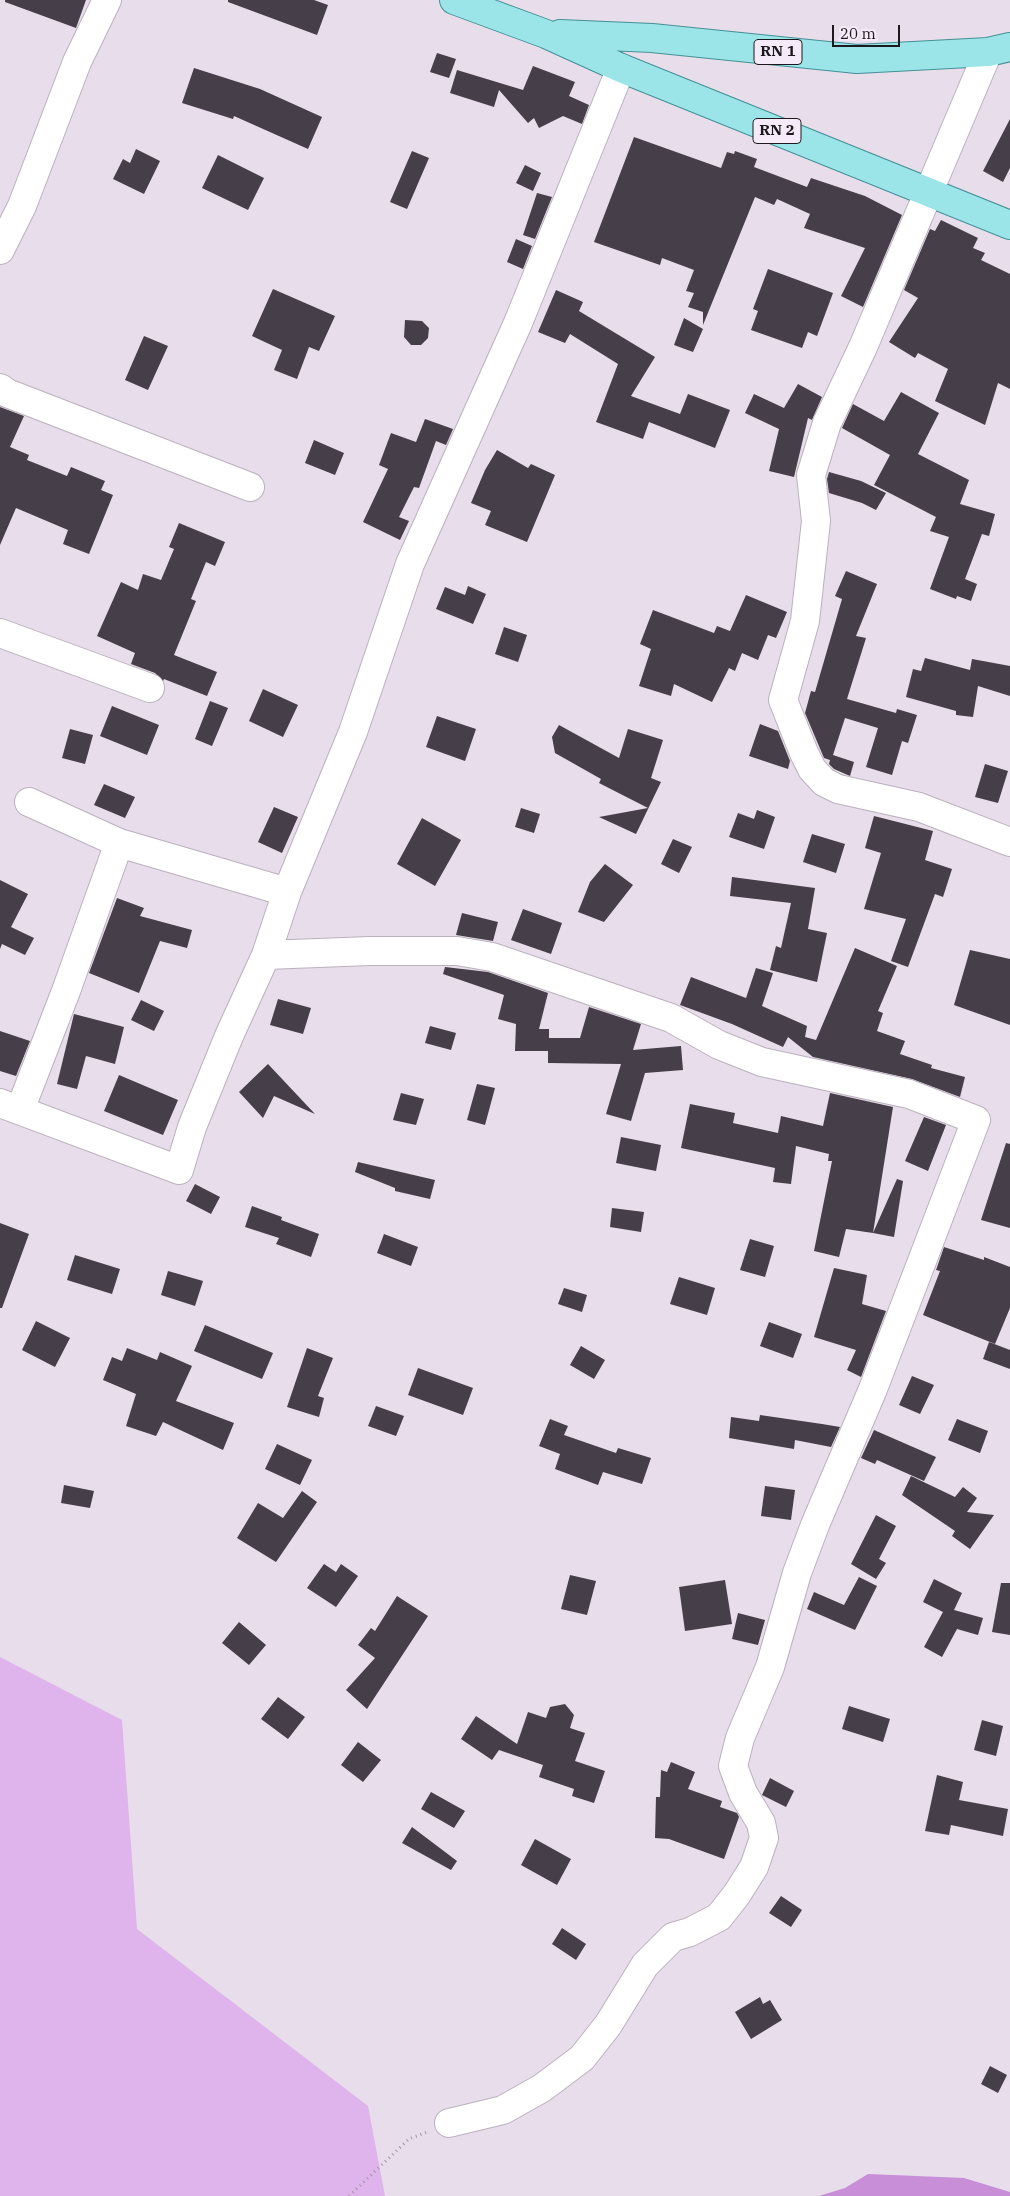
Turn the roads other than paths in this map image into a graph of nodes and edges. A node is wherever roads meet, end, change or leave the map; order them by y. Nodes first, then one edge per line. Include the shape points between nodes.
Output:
1 (107, 0) edge
2 (456, 0) edge
3 (546, 34) junction
4 (999, 50) edge
5 (621, 68) junction
6 (929, 192) junction
7 (1010, 225) edge
8 (0, 250) edge
9 (0, 388) edge
10 (250, 487) dead end
11 (0, 633) edge
12 (150, 688) dead end
13 (29, 802) dead end
14 (1010, 842) edge
15 (119, 843) junction
16 (287, 892) junction
17 (266, 955) junction
18 (10, 1106) edge
19 (449, 2123) road end

1 - 8 street via 77,62 42,158
2 - 3 main road, RN 2
3 - 4 main road, RN 1 via 652,38 857,59
3 - 5 main road, RN 2
4 - 6 street
5 - 6 main road, RN 2
5 - 16 street via 518,323 410,564 353,732
6 - 7 main road, RN 2
6 - 14 street via 827,423 811,475 816,521 812,572 805,621 783,700 812,769 824,782 838,790 919,807
9 - 10 street
11 - 12 street
13 - 15 street
15 - 16 street
15 - 18 street via 66,990
16 - 17 street
17 - 18 street via 200,1109 179,1170
17 - 19 street via 447,951 492,957 671,1018 719,1045 762,1062 909,1094 976,1120 873,1389 816,1525 770,1667 740,1738 733,1766 743,1793 761,1823 764,1838 754,1867 719,1916 690,1932 673,1937 645,1965 608,2025 582,2058 542,2088 503,2110

